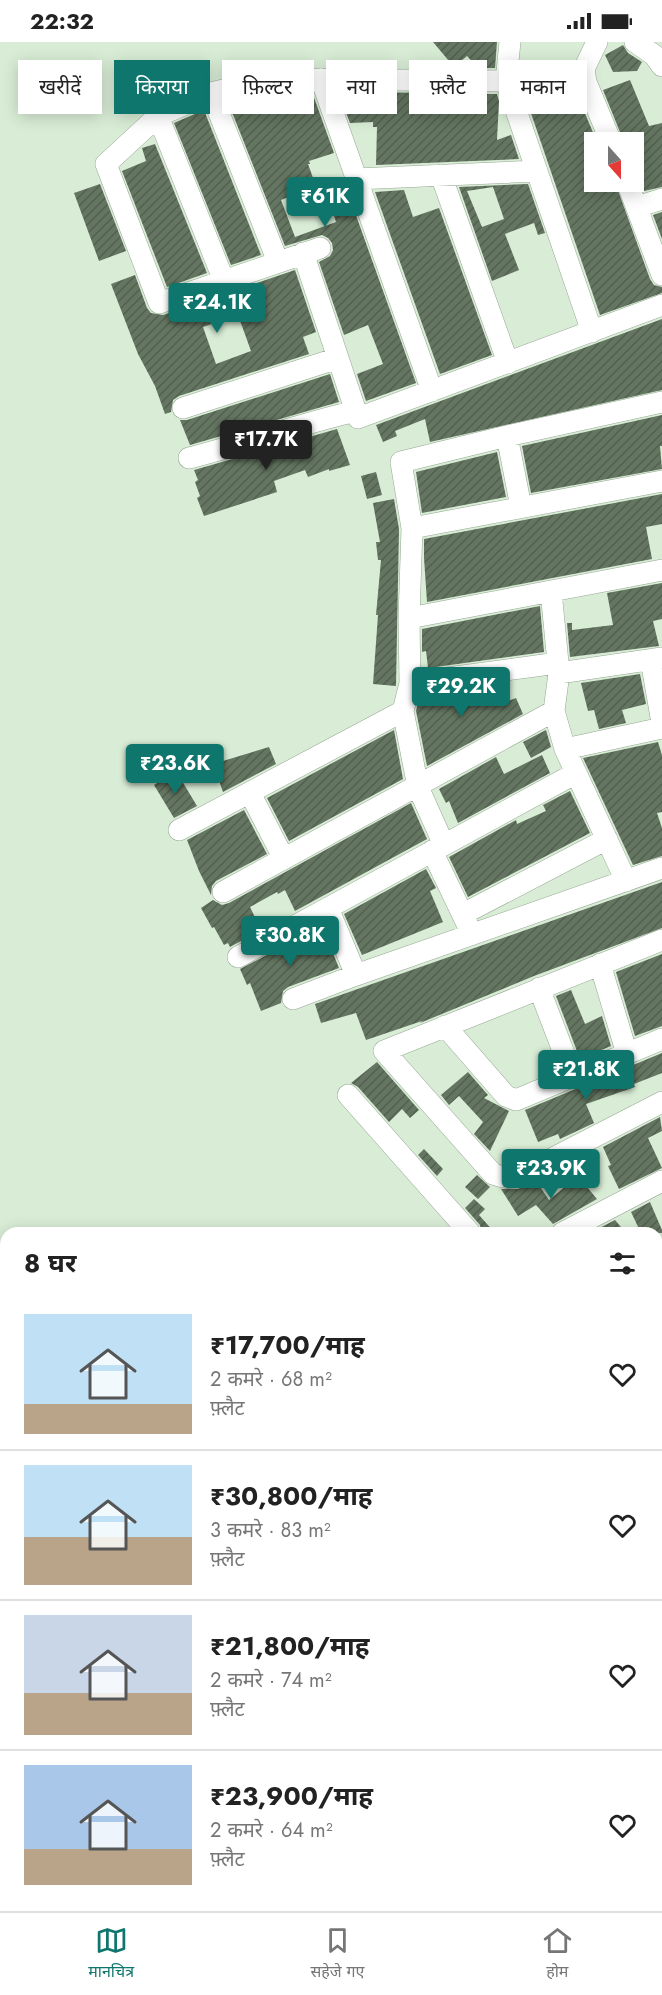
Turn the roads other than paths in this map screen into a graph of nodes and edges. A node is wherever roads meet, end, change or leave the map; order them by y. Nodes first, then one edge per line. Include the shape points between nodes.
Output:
1 (510, 42) edge
2 (597, 42) edge
3 (635, 42) edge
4 (508, 60) edge
5 (662, 66) edge
6 (321, 79) junction
7 (499, 81) edge
8 (211, 93) junction
9 (517, 114) edge
10 (158, 116) junction
11 (607, 132) edge
12 (537, 171) junction
13 (441, 175) junction
14 (356, 178) junction
15 (631, 192) edge
16 (662, 199) edge
17 (637, 207) junction
18 (278, 262) junction
19 (662, 276) edge
20 (224, 281) junction
21 (662, 305) edge
22 (592, 332) junction
23 (339, 358) junction
24 (508, 363) junction
25 (432, 391) junction
26 (662, 402) edge
27 (183, 408) dead end
28 (356, 411) junction
29 (507, 436) junction
30 (189, 458) dead end
31 (662, 481) edge
32 (522, 507) junction
33 (412, 528) junction
34 (662, 570) edge
35 (551, 591) junction
36 (409, 618) junction
37 (656, 659) edge
38 (559, 668) junction
39 (410, 683) junction
40 (403, 711) junction
41 (554, 711) junction
42 (662, 723) edge
43 (662, 728) edge
44 (565, 749) junction
45 (576, 773) junction
46 (418, 787) junction
47 (250, 793) junction
48 (179, 830) dead end
49 (607, 839) junction
50 (438, 848) junction
51 (284, 859) junction
52 (662, 868) edge
53 (626, 881) junction
54 (223, 892) dead end
55 (328, 908) junction
56 (463, 914) junction
57 (472, 934) junction
58 (662, 940) edge
59 (238, 957) dead end
60 (600, 964) junction
61 (356, 975) junction
62 (539, 988) junction
63 (293, 999) dead end
64 (445, 1026) junction
65 (662, 1039) edge
66 (627, 1054) junction
67 (573, 1077) junction
68 (348, 1095) dead end
69 (662, 1102) edge
70 (662, 1182) edge
71 (465, 1227) edge
72 (574, 1227) edge

1 - 4 street
2 - 11 street via 584,69
3 - 5 street
6 - 7 street
6 - 8 street via 290,79
6 - 14 street
8 - 10 street
8 - 18 street
9 - 12 street
10 - 20 street
10 - 20 street via 106,164 159,303
12 - 13 street
12 - 22 street
13 - 14 street
13 - 24 street
14 - 25 street
15 - 17 street
16 - 17 street
17 - 19 street
18 - 20 street
18 - 23 street via 312,251
21 - 22 street
22 - 24 street
23 - 27 street
23 - 28 street
24 - 25 street
25 - 28 street via 358,418
26 - 29 street
28 - 30 street
29 - 32 street
29 - 33 street via 401,462
31 - 32 street
32 - 33 street
33 - 36 street
34 - 35 street
35 - 36 street
35 - 38 street
36 - 39 street
37 - 38 street
37 - 42 street
38 - 39 street
38 - 41 street
39 - 40 street
40 - 46 street
40 - 47 street
41 - 44 street
41 - 46 street
43 - 44 street
44 - 45 street
45 - 49 street
45 - 50 street
46 - 50 street
46 - 51 street
47 - 48 street
47 - 51 street
49 - 53 street
49 - 56 street
50 - 55 street
50 - 56 street
51 - 54 street
52 - 53 street
53 - 57 street
55 - 59 street
55 - 61 street
56 - 57 street
57 - 61 street
58 - 60 street
60 - 62 street
60 - 66 street
61 - 63 street
62 - 64 street
62 - 67 street
64 - 67 street via 512,1099
64 - 69 street via 384,1051 493,1174 500,1177 518,1176
65 - 66 street
66 - 67 street
68 - 71 street
70 - 72 street

